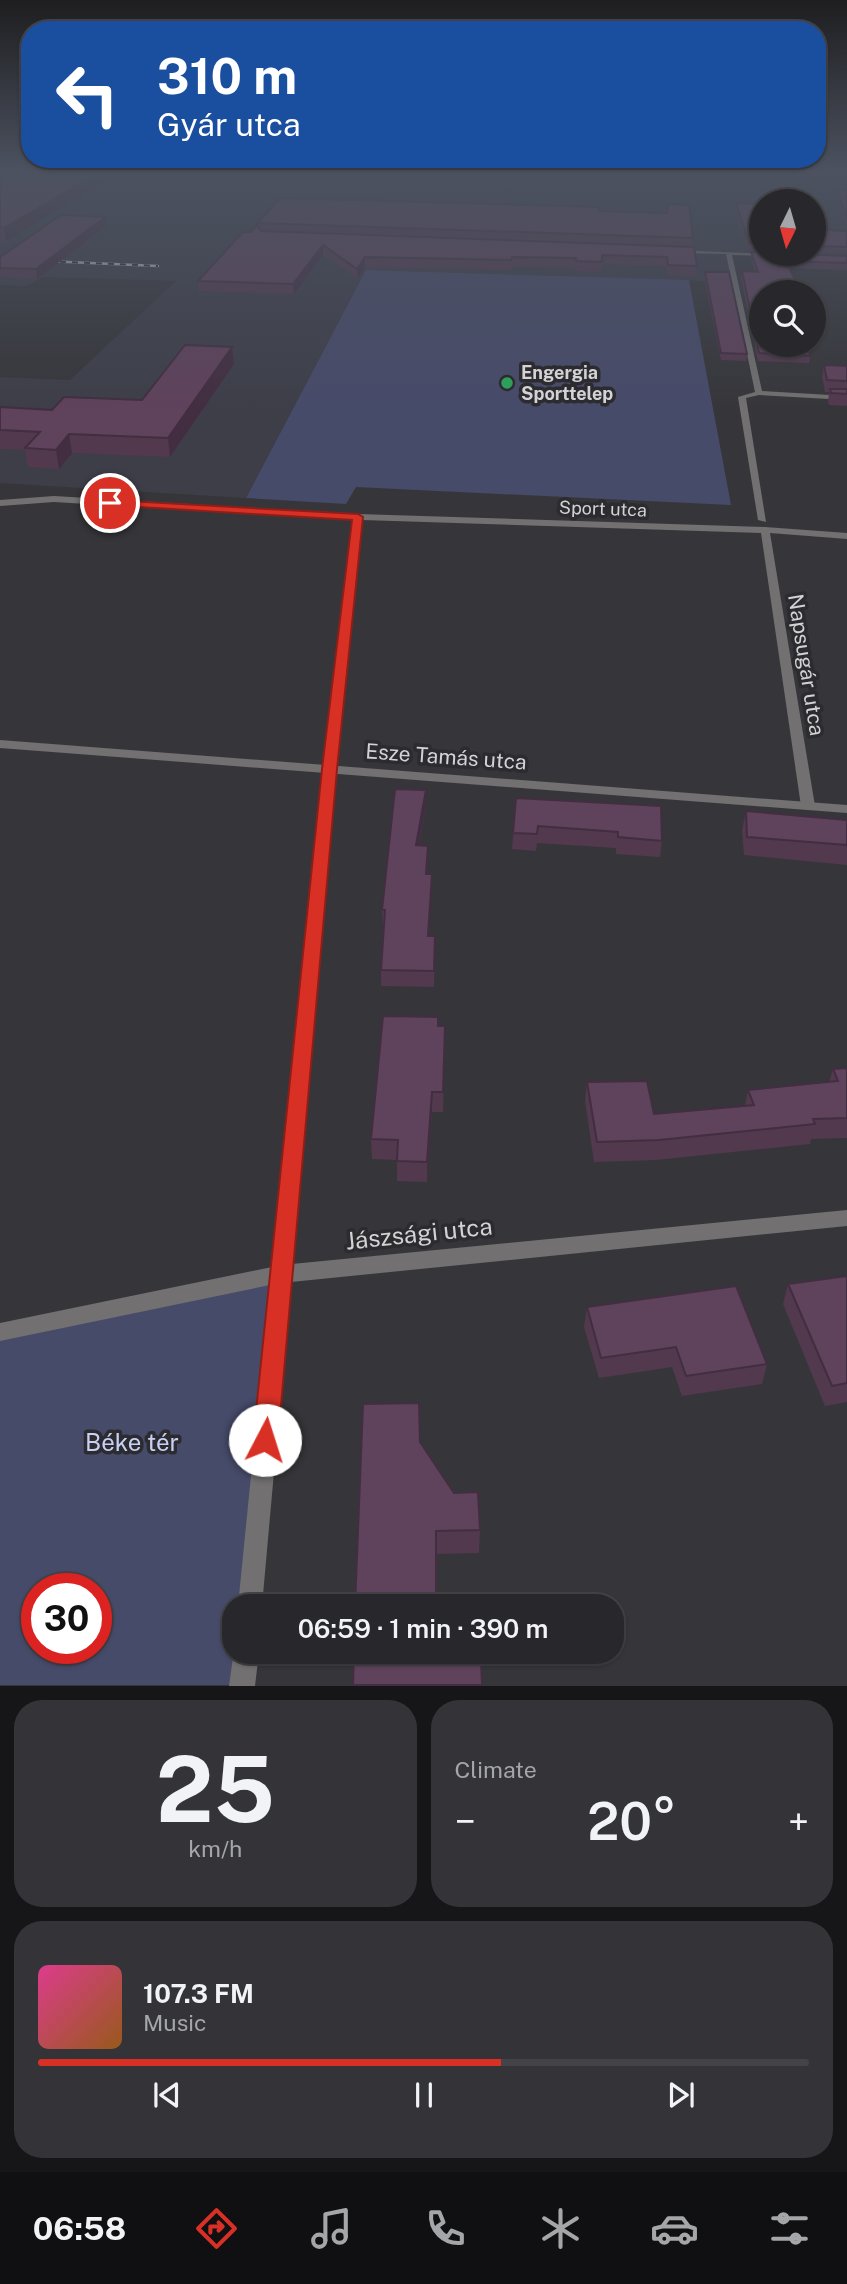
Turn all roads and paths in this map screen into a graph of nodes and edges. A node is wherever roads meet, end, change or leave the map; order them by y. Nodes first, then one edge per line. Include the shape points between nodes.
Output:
1 (674, 251) edge
2 (729, 253) junction
3 (749, 254) edge
4 (759, 393) junction
5 (847, 398) edge
6 (0, 503) edge
7 (358, 517) junction
8 (764, 525) junction
9 (847, 536) edge
10 (0, 744) edge
11 (329, 769) junction
12 (808, 806) junction
13 (847, 809) edge
14 (847, 1218) edge
15 (281, 1274) junction
16 (0, 1332) edge
17 (251, 1594) edge
18 (245, 1664) edge
19 (243, 1685) edge

1 - 2 street
2 - 3 street
2 - 4 street
4 - 5 street
4 - 8 street, Napsugár utca via 742,397
6 - 7 street, Sport utca via 54,499
7 - 8 street, Sport utca
7 - 11 street
8 - 9 street, Sport utca
8 - 12 street, Napsugár utca
10 - 11 street, Esze Tamás utca
11 - 12 street, Esze Tamás utca
11 - 15 street
12 - 13 street, Esze Tamás utca
14 - 15 street, Jászsági utca
15 - 16 street, Jászsági utca
15 - 17 street
18 - 19 street

